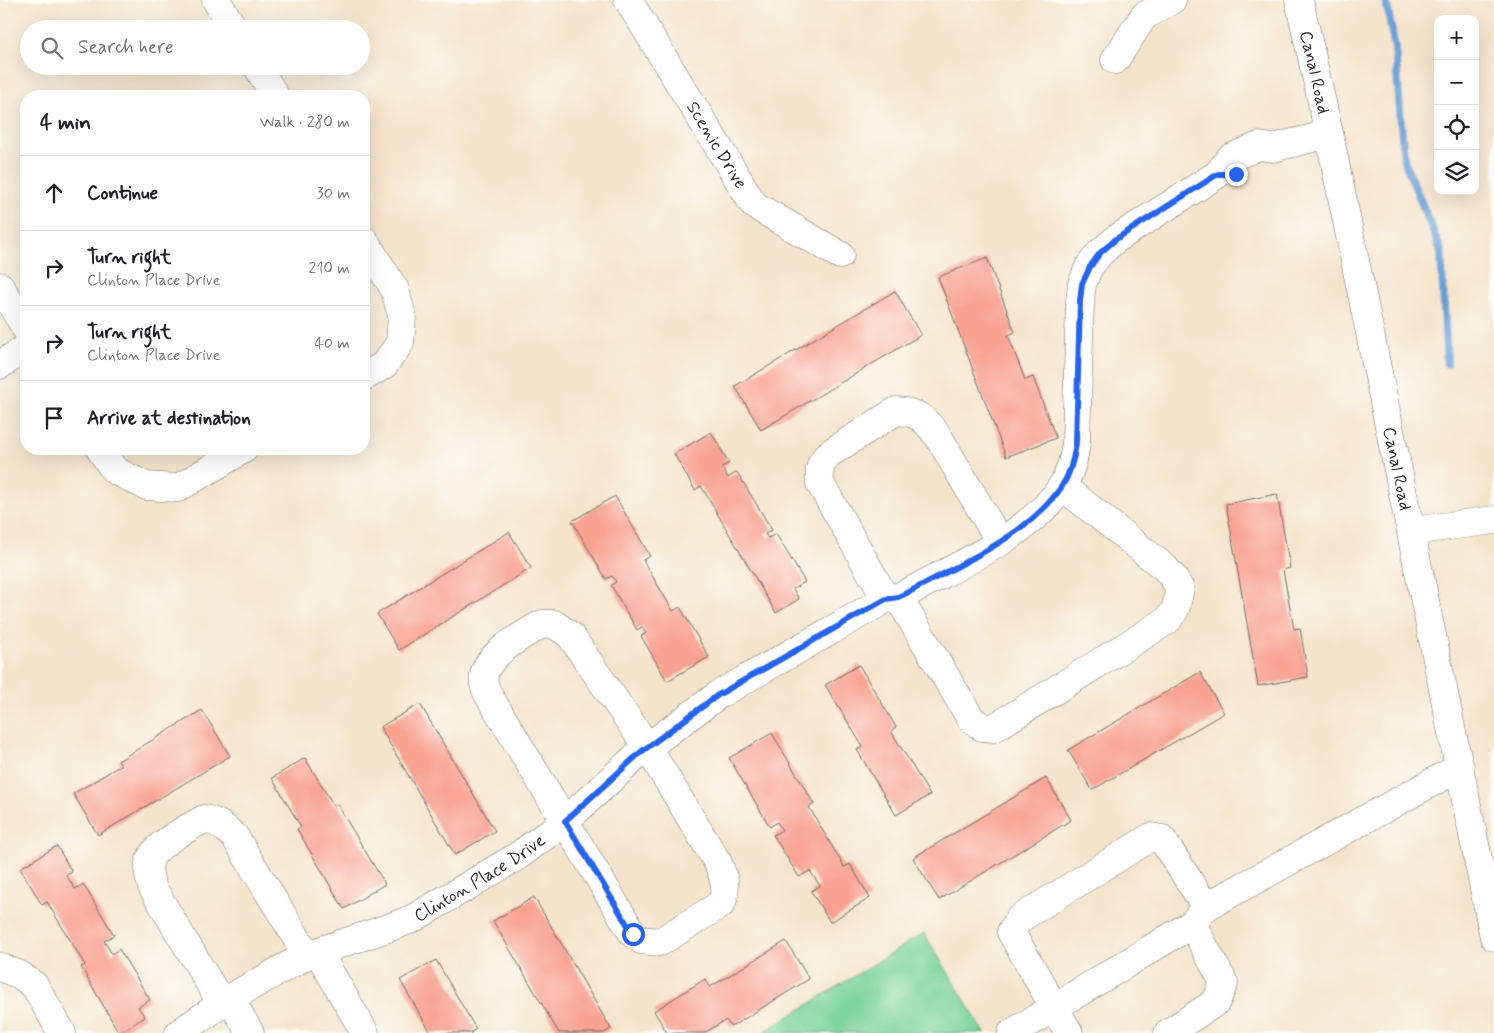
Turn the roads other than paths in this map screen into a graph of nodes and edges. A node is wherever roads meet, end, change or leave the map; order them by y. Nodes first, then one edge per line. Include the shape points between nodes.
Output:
1 (216, 0) edge
2 (628, 0) edge
3 (1172, 0) edge
4 (1299, 0) edge
5 (228, 20) edge
6 (1115, 60) dead end
7 (262, 75) edge
8 (271, 90) edge
9 (1329, 134) junction
10 (370, 250) edge
11 (840, 255) dead end
12 (0, 286) edge
13 (20, 319) edge
14 (20, 352) edge
15 (0, 364) edge
16 (370, 374) edge
17 (104, 455) edge
18 (234, 455) edge
19 (1062, 486) junction
20 (1494, 520) edge
21 (1412, 531) junction
22 (1000, 542) junction
23 (892, 598) junction
24 (648, 748) junction
25 (1460, 767) junction
26 (565, 821) junction
27 (1199, 916) junction
28 (1494, 937) edge
29 (313, 953) junction
30 (0, 967) edge
31 (226, 1001) junction
32 (1054, 1007) junction
33 (62, 1033) edge
34 (179, 1033) edge
35 (250, 1033) edge
36 (365, 1033) edge
37 (1012, 1033) edge
38 (1069, 1033) edge
39 (1168, 1033) edge

1 - 5 street
2 - 11 street, Scenic Drive via 754,205
3 - 6 street via 1144,16
4 - 9 street, Canal Road
7 - 8 street
9 - 19 street, Clinton Place Drive via 1273,148 1259,146 1230,158 1218,174 1116,239 1100,253 1082,284 1076,443 1074,458
9 - 21 street, Canal Road
10 - 16 street via 395,290 402,316 400,343 384,366
12 - 13 street
14 - 15 street
17 - 18 street via 114,470 146,486 178,488
19 - 22 street, Clinton Place Drive via 1031,519
19 - 23 street via 1173,577 1180,589 1175,610 1168,620 994,728 982,727 971,719
20 - 21 street
21 - 25 street, Canal Road
22 - 23 street, Clinton Place Drive
22 - 23 street via 927,422 918,414 896,412 830,453 823,460 819,472 820,484
23 - 24 street, Clinton Place Drive via 718,695
24 - 26 street, Clinton Place Drive
24 - 26 street via 718,863 726,886 722,904 660,942 641,940 633,934
24 - 26 street via 570,635 560,627 542,624 499,652 485,671 484,684
25 - 27 street
25 - 28 street, Canal Road
26 - 29 street, Clinton Place Drive via 518,856 430,910 394,926
27 - 32 street
27 - 32 street via 1162,839 1151,837 1019,919 1011,932
27 - 39 street via 1224,983 1216,1002
29 - 31 street, Clinton Place Drive
29 - 31 street via 234,837 214,821 204,819 160,846 152,854 148,874 152,887
29 - 36 street
30 - 33 street via 20,975 34,986
31 - 34 street, Clinton Place Drive
31 - 35 street
32 - 37 street
32 - 38 street

